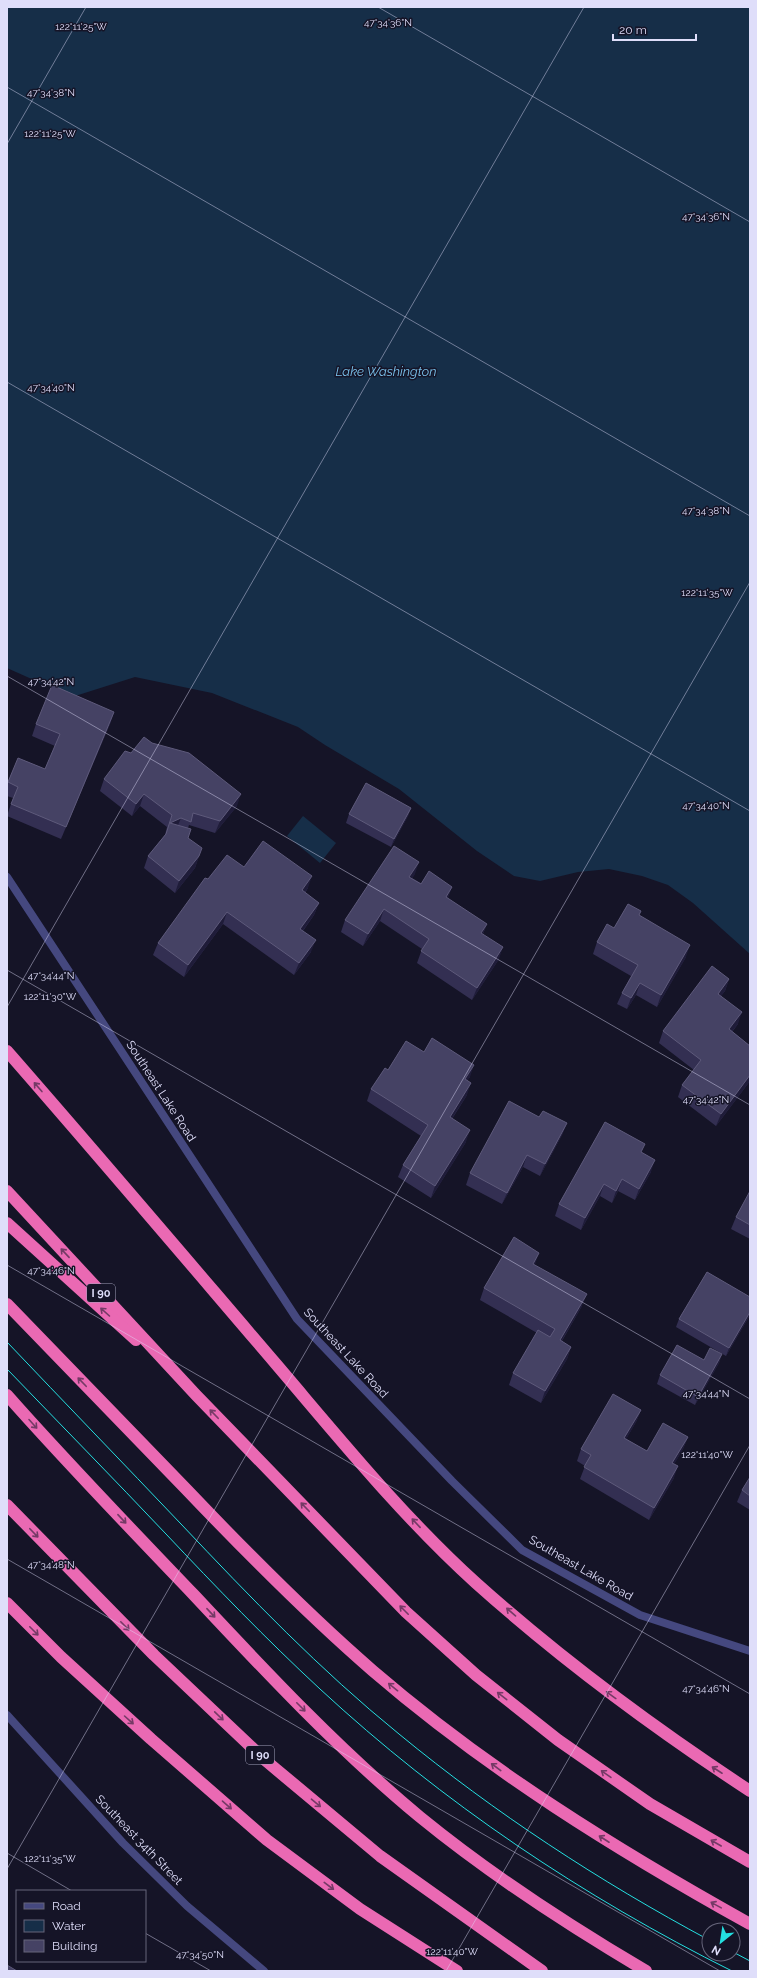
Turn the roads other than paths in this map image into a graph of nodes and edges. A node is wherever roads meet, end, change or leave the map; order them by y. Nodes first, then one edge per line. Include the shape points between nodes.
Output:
1 (7, 877) edge
2 (7, 1051) edge
3 (7, 1191) edge
4 (7, 1223) edge
5 (7, 1304) edge
6 (7, 1395) edge
7 (196, 1395) junction
8 (7, 1505) edge
9 (7, 1603) edge
10 (750, 1651) edge
11 (7, 1715) edge
12 (750, 1791) edge
13 (750, 1862) edge
14 (750, 1924) edge
15 (264, 1971) edge
16 (457, 1971) edge
17 (542, 1971) edge
18 (646, 1971) edge

1 - 10 street, Southeast Lake Road via 297,1320 522,1550 640,1615
12 -> 2 highway via 682,1747 606,1691 475,1582 424,1532 356,1458
7 -> 3 highway, I 90
7 -> 4 highway
14 -> 5 highway via 620,1850 504,1773 433,1720 319,1624
6 -> 18 highway via 242,1646 371,1774 420,1817 498,1877
13 -> 7 highway, I 90 via 650,1804 558,1740 476,1675 406,1612
8 -> 17 highway, I 90 via 154,1654 265,1760 380,1856
9 -> 16 highway via 60,1657 267,1840 360,1909
11 - 15 street, Southeast 34th Street via 123,1843 187,1906

